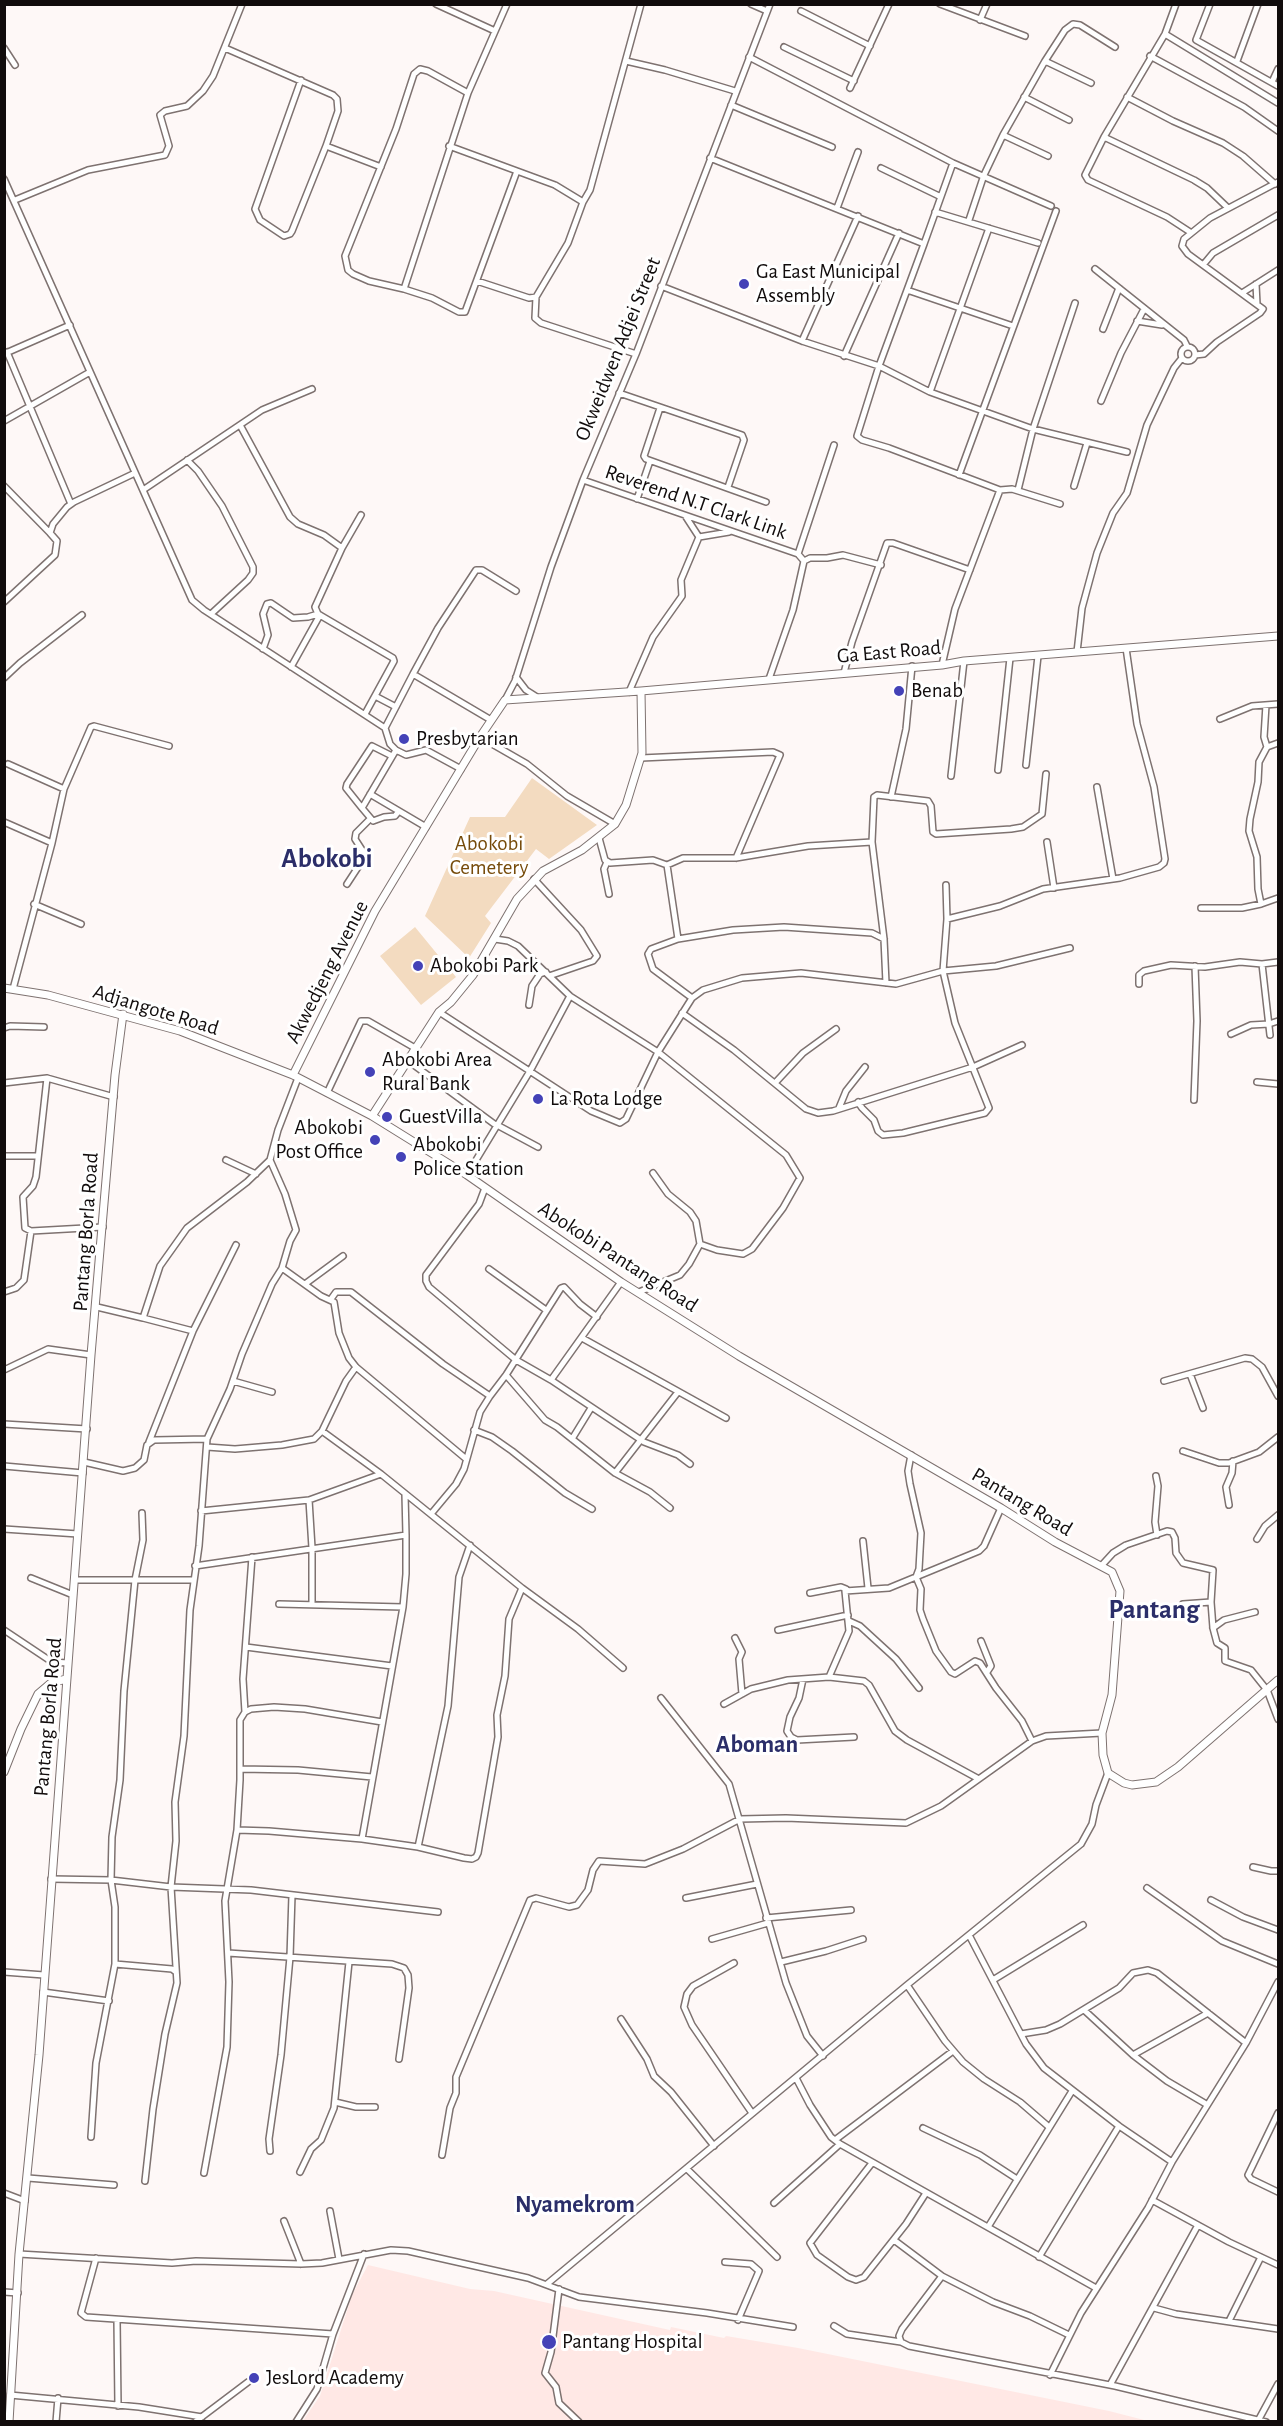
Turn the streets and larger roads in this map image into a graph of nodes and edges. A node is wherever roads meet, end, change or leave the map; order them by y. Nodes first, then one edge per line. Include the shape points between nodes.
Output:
1 (242, 4) edge
2 (436, 4) edge
3 (507, 4) edge
4 (641, 4) edge
5 (750, 4) edge
6 (889, 4) edge
7 (940, 4) edge
8 (987, 4) edge
9 (1176, 4) edge
10 (1210, 4) edge
11 (1258, 4) edge
12 (769, 8) edge
13 (801, 11) dead end
14 (981, 20) junction
15 (495, 32) junction
16 (1165, 33) junction
17 (1024, 36) dead end
18 (870, 46) junction
19 (784, 47) dead end
20 (1115, 47) dead end
21 (4, 48) edge
22 (225, 48) junction
23 (1150, 56) junction
24 (749, 57) junction
25 (626, 61) junction
26 (1046, 61) junction
27 (1236, 61) junction
28 (15, 65) dead end
29 (1243, 65) junction
30 (1278, 69) edge
31 (1236, 77) junction
32 (301, 80) junction
33 (854, 81) junction
34 (1272, 82) junction
35 (1091, 83) dead end
36 (1278, 86) edge
37 (850, 88) dead end
38 (735, 91) junction
39 (468, 93) junction
40 (1024, 97) junction
41 (1127, 97) junction
42 (1278, 103) edge
43 (731, 105) junction
44 (1069, 120) dead end
45 (1278, 131) edge
46 (1004, 135) junction
47 (1104, 137) junction
48 (326, 146) junction
49 (449, 146) junction
50 (832, 147) dead end
51 (858, 152) dead end
52 (1048, 156) dead end
53 (710, 158) junction
54 (953, 163) junction
55 (381, 167) junction
56 (881, 168) dead end
57 (517, 171) junction
58 (984, 175) junction
59 (4, 179) edge
60 (1277, 183) edge
61 (939, 196) junction
62 (15, 200) junction
63 (583, 202) junction
64 (1051, 206) dead end
65 (837, 208) junction
66 (1228, 208) junction
67 (1056, 211) dead end
68 (935, 212) junction
69 (1278, 215) edge
70 (858, 216) junction
71 (969, 220) junction
72 (989, 228) junction
73 (1190, 232) junction
74 (899, 233) junction
75 (1038, 243) dead end
76 (924, 244) junction
77 (1203, 265) junction
78 (1095, 269) dead end
79 (1278, 270) edge
80 (477, 281) junction
81 (1256, 284) junction
82 (661, 286) junction
83 (1119, 288) junction
84 (404, 289) junction
85 (907, 290) junction
86 (1242, 293) junction
87 (536, 297) junction
88 (1075, 303) dead end
89 (1257, 304) junction
90 (960, 309) junction
91 (1144, 309) junction
92 (1137, 321) junction
93 (70, 325) junction
94 (1165, 325) junction
95 (1013, 326) junction
96 (1102, 329) dead end
97 (802, 341) junction
98 (1187, 346) junction
99 (6, 353) edge
100 (636, 354) junction
101 (1195, 355) junction
102 (843, 356) junction
103 (1182, 358) junction
104 (879, 366) junction
105 (90, 372) junction
106 (312, 389) dead end
107 (930, 392) junction
108 (619, 393) junction
109 (1101, 401) dead end
110 (30, 405) junction
111 (660, 408) junction
112 (982, 411) junction
113 (4, 421) edge
114 (240, 425) junction
115 (1033, 429) junction
116 (1087, 443) junction
117 (834, 446) dead end
118 (1127, 452) dead end
119 (187, 460) junction
120 (650, 461) junction
121 (135, 473) junction
122 (960, 475) junction
123 (583, 480) junction
124 (4, 486) edge
125 (1074, 486) dead end
126 (728, 487) junction
127 (142, 490) junction
128 (1000, 490) junction
129 (1018, 490) junction
130 (637, 499) junction
131 (766, 501) dead end
132 (71, 504) junction
133 (1060, 504) dead end
134 (361, 516) dead end
135 (686, 516) junction
136 (731, 531) junction
137 (50, 533) junction
138 (699, 537) junction
139 (342, 549) junction
140 (798, 554) junction
141 (804, 561) junction
142 (880, 565) junction
143 (970, 570) junction
144 (516, 591) dead end
145 (4, 602) edge
146 (211, 614) junction
147 (319, 614) junction
148 (82, 615) dead end
149 (1278, 636) edge
150 (263, 648) junction
151 (1126, 648) junction
152 (1077, 652) junction
153 (1038, 656) junction
154 (1010, 658) junction
155 (964, 661) junction
156 (942, 665) junction
157 (912, 666) junction
158 (291, 667) junction
159 (844, 673) junction
160 (413, 674) junction
161 (516, 677) junction
162 (4, 678) edge
163 (769, 680) junction
164 (629, 692) junction
165 (641, 692) junction
166 (375, 696) junction
167 (539, 697) junction
168 (504, 701) junction
169 (1278, 704) edge
170 (1266, 705) junction
171 (396, 707) junction
172 (365, 714) junction
173 (1220, 719) dead end
174 (491, 720) junction
175 (385, 728) junction
176 (480, 737) junction
177 (1278, 743) edge
178 (169, 746) dead end
179 (1267, 747) junction
180 (394, 753) junction
181 (641, 758) junction
182 (8, 764) dead end
183 (1026, 765) dead end
184 (461, 769) junction
185 (998, 770) dead end
186 (1046, 774) dead end
187 (951, 776) dead end
188 (1096, 787) dead end
189 (64, 789) junction
190 (370, 794) junction
191 (891, 797) junction
192 (362, 808) junction
193 (399, 811) junction
194 (370, 819) junction
195 (4, 822) edge
196 (615, 824) junction
197 (426, 827) junction
198 (599, 838) junction
199 (872, 842) junction
200 (1047, 842) dead end
201 (52, 843) junction
202 (736, 858) junction
203 (607, 862) junction
204 (668, 865) junction
205 (534, 879) junction
206 (1113, 879) junction
207 (347, 884) dead end
208 (946, 885) dead end
209 (1054, 888) junction
210 (609, 894) dead end
211 (1278, 897) edge
212 (34, 904) junction
213 (1261, 904) junction
214 (1201, 908) dead end
215 (947, 919) junction
216 (81, 924) dead end
217 (495, 939) junction
218 (678, 939) junction
219 (884, 939) junction
220 (1070, 948) dead end
221 (1278, 962) edge
222 (1262, 964) junction
223 (1195, 966) junction
224 (944, 971) junction
225 (548, 974) junction
226 (886, 983) junction
227 (1138, 984) dead end
228 (4, 988) edge
229 (13, 989) junction
230 (570, 996) junction
231 (692, 998) junction
232 (529, 1005) dead end
233 (440, 1012) junction
234 (682, 1013) junction
235 (123, 1014) junction
236 (1278, 1021) edge
237 (1269, 1024) junction
238 (44, 1027) dead end
239 (4, 1028) edge
240 (836, 1029) dead end
241 (1231, 1034) dead end
242 (1270, 1035) dead end
243 (1022, 1045) dead end
244 (415, 1048) junction
245 (658, 1052) junction
246 (407, 1060) junction
247 (865, 1067) dead end
248 (974, 1067) junction
249 (530, 1071) junction
250 (296, 1077) junction
251 (47, 1078) junction
252 (1257, 1082) dead end
253 (4, 1083) edge
254 (775, 1083) junction
255 (1278, 1084) edge
256 (327, 1093) junction
257 (114, 1097) junction
258 (1194, 1100) dead end
259 (858, 1102) junction
260 (839, 1108) junction
261 (372, 1116) junction
262 (497, 1125) junction
263 (538, 1147) dead end
264 (4, 1156) edge
265 (38, 1156) junction
266 (226, 1160) dead end
267 (270, 1160) junction
268 (653, 1173) dead end
269 (256, 1174) junction
270 (467, 1175) junction
271 (485, 1188) junction
272 (103, 1227) junction
273 (31, 1231) junction
274 (700, 1244) junction
275 (236, 1245) dead end
276 (343, 1256) dead end
277 (282, 1268) junction
278 (489, 1269) dead end
279 (621, 1282) junction
280 (305, 1284) junction
281 (4, 1292) edge
282 (639, 1292) junction
283 (331, 1299) junction
284 (96, 1307) junction
285 (546, 1310) junction
286 (597, 1317) junction
287 (143, 1318) junction
288 (193, 1331) junction
289 (582, 1338) junction
290 (91, 1355) junction
291 (739, 1356) joint
292 (516, 1360) junction
293 (356, 1367) junction
294 (4, 1370) edge
295 (1190, 1374) junction
296 (506, 1375) junction
297 (551, 1380) junction
298 (233, 1381) junction
299 (1164, 1382) dead end
300 (272, 1392) dead end
301 (678, 1392) junction
302 (490, 1396) junction
303 (1278, 1396) edge
304 (591, 1408) junction
305 (1203, 1408) dead end
306 (726, 1418) dead end
307 (4, 1424) edge
308 (87, 1429) junction
309 (474, 1430) junction
310 (321, 1431) junction
311 (1278, 1437) edge
312 (572, 1438) junction
313 (640, 1438) junction
314 (207, 1439) junction
315 (149, 1442) junction
316 (207, 1446) junction
317 (1183, 1451) dead end
318 (911, 1455) junction
319 (465, 1458) junction
320 (1233, 1461) junction
321 (84, 1462) junction
322 (690, 1464) dead end
323 (4, 1467) edge
324 (83, 1473) junction
325 (615, 1473) junction
326 (381, 1474) junction
327 (1156, 1476) dead end
328 (405, 1494) junction
329 (309, 1500) junction
330 (1229, 1505) dead end
331 (670, 1508) dead end
332 (1001, 1508) junction
333 (592, 1509) dead end
334 (201, 1510) junction
335 (142, 1513) dead end
336 (431, 1514) junction
337 (1278, 1515) edge
338 (4, 1529) edge
339 (78, 1534) junction
340 (406, 1535) junction
341 (1157, 1535) junction
342 (1257, 1539) dead end
343 (863, 1541) dead end
344 (470, 1545) junction
345 (312, 1548) junction
346 (252, 1557) junction
347 (1101, 1564) junction
348 (195, 1566) junction
349 (916, 1577) junction
350 (31, 1578) dead end
351 (74, 1580) junction
352 (135, 1580) junction
353 (193, 1580) junction
354 (522, 1588) junction
355 (868, 1588) junction
356 (846, 1589) junction
357 (810, 1593) dead end
358 (73, 1594) junction
359 (1211, 1602) junction
360 (279, 1604) dead end
361 (1183, 1604) dead end
362 (312, 1605) junction
363 (403, 1607) junction
364 (1256, 1612) dead end
365 (848, 1618) junction
366 (1213, 1628) junction
367 (4, 1630) edge
368 (778, 1630) dead end
369 (735, 1638) dead end
370 (981, 1641) dead end
371 (246, 1647) junction
372 (68, 1663) junction
373 (392, 1666) junction
374 (623, 1668) dead end
375 (987, 1672) junction
376 (829, 1677) junction
377 (66, 1679) junction
378 (803, 1679) junction
379 (1278, 1680) edge
380 (919, 1688) dead end
381 (1267, 1690) junction
382 (742, 1694) junction
383 (661, 1698) dead end
384 (724, 1704) dead end
385 (245, 1712) junction
386 (1278, 1719) edge
387 (382, 1722) junction
388 (1102, 1733) junction
389 (854, 1737) dead end
390 (1032, 1741) junction
391 (240, 1769) junction
392 (4, 1772) edge
393 (1108, 1773) junction
394 (372, 1777) junction
395 (977, 1778) junction
396 (740, 1819) junction
397 (237, 1830) junction
398 (362, 1839) junction
399 (418, 1846) junction
400 (1253, 1867) dead end
401 (1278, 1870) edge
402 (51, 1879) junction
403 (111, 1880) junction
404 (757, 1884) junction
405 (171, 1887) junction
406 (1147, 1888) dead end
407 (227, 1890) junction
408 (292, 1895) junction
409 (686, 1898) dead end
410 (1211, 1900) dead end
411 (850, 1910) dead end
412 (438, 1912) dead end
413 (767, 1921) junction
414 (1083, 1925) dead end
415 (1278, 1929) edge
416 (969, 1935) junction
417 (712, 1939) dead end
418 (863, 1939) dead end
419 (228, 1953) junction
420 (290, 1957) junction
421 (349, 1962) junction
422 (781, 1962) junction
423 (734, 1963) dead end
424 (115, 1964) junction
425 (1278, 1964) edge
426 (4, 1972) edge
427 (176, 1972) junction
428 (44, 1974) junction
429 (993, 1980) junction
430 (1278, 1982) edge
431 (906, 1985) junction
432 (43, 1992) junction
433 (109, 2001) junction
434 (1084, 2010) junction
435 (1208, 2013) junction
436 (621, 2019) dead end
437 (1021, 2034) junction
438 (1246, 2043) junction
439 (952, 2051) junction
440 (1133, 2055) junction
441 (823, 2056) junction
442 (399, 2059) dead end
443 (796, 2078) junction
444 (1072, 2091) junction
445 (335, 2102) junction
446 (1206, 2104) junction
447 (375, 2107) dead end
448 (752, 2113) junction
449 (1278, 2113) edge
450 (1119, 2126) junction
451 (923, 2127) dead end
452 (1050, 2127) junction
453 (91, 2137) dead end
454 (838, 2142) junction
455 (714, 2146) junction
456 (270, 2151) dead end
457 (442, 2155) dead end
458 (1172, 2162) junction
459 (872, 2163) junction
460 (687, 2169) junction
461 (204, 2172) dead end
462 (300, 2172) dead end
463 (28, 2178) junction
464 (1017, 2179) junction
465 (145, 2181) dead end
466 (114, 2185) dead end
467 (1278, 2192) edge
468 (4, 2193) edge
469 (926, 2193) junction
470 (1152, 2200) junction
471 (25, 2201) junction
472 (774, 2203) dead end
473 (330, 2211) dead end
474 (284, 2221) dead end
475 (1198, 2225) junction
476 (987, 2227) junction
477 (894, 2240) junction
478 (19, 2254) junction
479 (364, 2254) junction
480 (777, 2257) dead end
481 (1040, 2257) junction
482 (1261, 2257) junction
483 (96, 2258) junction
484 (339, 2259) junction
485 (725, 2262) dead end
486 (301, 2264) junction
487 (1278, 2265) edge
488 (942, 2276) junction
489 (547, 2284) junction
490 (1096, 2288) junction
491 (559, 2289) junction
492 (4, 2292) edge
493 (18, 2294) junction
494 (1154, 2308) junction
495 (117, 2320) junction
496 (738, 2320) junction
497 (1229, 2321) junction
498 (834, 2326) dead end
499 (793, 2327) dead end
500 (1278, 2329) edge
501 (333, 2334) junction
502 (1069, 2335) junction
503 (900, 2342) junction
504 (1050, 2374) junction
505 (248, 2382) dead end
506 (1278, 2384) edge
507 (1110, 2385) junction
508 (10, 2395) junction
509 (58, 2398) junction
510 (118, 2406) junction
511 (202, 2417) junction
512 (1259, 2419) junction
513 (9, 2421) edge
514 (56, 2421) edge
515 (195, 2421) edge
516 (296, 2421) edge
517 (579, 2421) edge
518 (1266, 2421) edge

1 - 22 street
2 - 15 street
3 - 15 street
4 - 25 street
5 - 12 street
6 - 18 street
7 - 14 street
8 - 14 street
9 - 16 street
10 - 27 street via 1196,40
11 - 27 street
12 - 24 street, Okweidwen Adjei Street
13 - 18 street
14 - 17 street
15 - 39 street
16 - 23 street
16 - 31 street
18 - 33 street
19 - 33 street
20 - 26 street via 1072,24
21 - 28 street
22 - 32 street
22 - 62 street via 213,76 192,103 162,112 169,146 165,155 88,170
23 - 41 street
23 - 45 street via 1244,107
24 - 38 street, Okweidwen Adjei Street
24 - 54 street
25 - 38 street
25 - 63 street via 590,190
26 - 35 street
26 - 40 street
27 - 29 street
29 - 31 street
29 - 34 street
30 - 34 street
31 - 42 street
32 - 48 street via 337,99 338,111
32 - 48 street via 255,209 260,220 284,236 292,231
33 - 37 street
34 - 36 street
38 - 43 street, Okweidwen Adjei Street
39 - 49 street
39 - 55 street via 436,75 417,70
40 - 44 street
40 - 46 street
41 - 47 street
41 - 60 street via 1223,143
43 - 50 street
43 - 53 street, Okweidwen Adjei Street
46 - 52 street
46 - 58 street
47 - 66 street via 1194,180
47 - 73 street via 1086,178
48 - 55 street
49 - 57 street
49 - 84 street
51 - 65 street
53 - 65 street
53 - 82 street, Okweidwen Adjei Street
54 - 58 street
54 - 61 street
55 - 84 street via 345,264 353,274 369,281
56 - 61 street
57 - 63 street
57 - 80 street
58 - 64 street
58 - 71 street
59 - 62 street
60 - 66 street
61 - 68 street
62 - 93 street
63 - 87 street via 568,243
65 - 70 street
66 - 73 street
67 - 95 street
68 - 71 street
68 - 76 street
69 - 77 street via 1213,253
70 - 74 street
70 - 97 street
71 - 72 street
72 - 75 street
72 - 90 street
73 - 77 street via 1182,246
74 - 76 street
74 - 102 street
76 - 85 street
77 - 86 street
78 - 83 street
79 - 81 street
80 - 84 street via 463,312
80 - 87 street
81 - 86 street
81 - 89 street
82 - 97 street
82 - 100 street, Okweidwen Adjei Street
83 - 91 street
83 - 96 street
85 - 90 street
85 - 104 street
86 - 89 street
87 - 100 street via 535,318 541,323
88 - 115 street
89 - 101 street via 1263,309 1260,313 1204,354
90 - 95 street
90 - 107 street
91 - 92 street
91 - 94 street
92 - 94 street
92 - 109 street
93 - 99 street
93 - 105 street
94 - 98 street
95 - 112 street
97 - 102 street
98 - 101 street
98 - 103 street via 1181,351
99 - 110 street
100 - 108 street, Okweidwen Adjei Street
101 - 103 street via 1190,360
102 - 104 street
103 - 152 street via 1156,406 1127,493 1113,513 1097,553 1082,608
104 - 107 street
104 - 122 street via 858,438
105 - 110 street
105 - 121 street
106 - 114 street via 262,410
107 - 112 street
108 - 111 street
108 - 123 street, Okweidwen Adjei Street
110 - 113 street
110 - 132 street
111 - 120 street via 644,456
111 - 126 street via 744,437
112 - 115 street
112 - 122 street
114 - 119 street
114 - 139 street via 286,512 297,524 318,531
115 - 116 street
115 - 129 street
116 - 118 street
116 - 125 street
117 - 140 street
119 - 127 street
119 - 146 street via 222,507 253,567 248,579
120 - 126 street
120 - 130 street
121 - 127 street
121 - 132 street
122 - 128 street
123 - 130 street, Reverend N.T Clark Link
123 - 161 street, Okweidwen Adjei Street
124 - 137 street
126 - 131 street
127 - 146 street via 192,600
128 - 129 street
128 - 143 street
129 - 133 street
130 - 135 street, Reverend N.T Clark Link
132 - 137 street
134 - 139 street
135 - 136 street, Reverend N.T Clark Link
135 - 138 street
136 - 138 street
136 - 140 street, Reverend N.T Clark Link
137 - 145 street via 57,541 55,555
138 - 164 street via 681,580 682,596 653,637
139 - 147 street via 317,600
140 - 141 street
141 - 142 street via 843,555
141 - 163 street via 794,610
142 - 143 street via 890,542
142 - 159 street
143 - 156 street
144 - 160 street via 476,570
146 - 150 street
147 - 150 street via 293,618 267,604 263,614 268,635
147 - 158 street
147 - 166 street via 393,658
148 - 162 street
149 - 151 street, Ga East Road
150 - 158 street
151 - 152 street, Ga East Road
151 - 206 street via 1165,859 1159,867
152 - 153 street, Ga East Road
153 - 154 street, Ga East Road
153 - 183 street
154 - 155 street, Ga East Road
154 - 185 street
155 - 156 street, Ga East Road
155 - 187 street
156 - 157 street, Ga East Road
157 - 159 street, Ga East Road
157 - 191 street via 906,729
158 - 172 street
159 - 163 street, Ga East Road
160 - 171 street
160 - 174 street
161 - 167 street via 526,690
161 - 168 street, Okweidwen Adjei Street
163 - 165 street, Ga East Road
164 - 165 street, Ga East Road
164 - 167 street, Ga East Road
165 - 181 street
166 - 171 street
166 - 172 street
167 - 168 street, Ga East Road
168 - 174 street, Akwedjeng Avenue
169 - 170 street
170 - 173 street via 1252,706
170 - 179 street
171 - 175 street
172 - 175 street
174 - 176 street, Akwedjeng Avenue
175 - 180 street
176 - 184 street, Akwedjeng Avenue
176 - 196 street
177 - 179 street
178 - 189 street via 94,726
179 - 213 street via 1259,762 1249,831 1257,857
180 - 184 street via 406,755 426,750
180 - 190 street
180 - 192 street via 372,746 347,784
181 - 196 street via 626,805
181 - 202 street via 773,752 780,755
182 - 189 street
184 - 197 street, Akwedjeng Avenue
186 - 191 street via 1042,814 1023,827 1011,829 936,834 930,803
188 - 206 street
189 - 201 street
190 - 192 street
190 - 193 street
191 - 199 street via 874,797
192 - 194 street
193 - 194 street via 392,818
193 - 197 street
194 - 207 street via 356,833 364,858
195 - 201 street
196 - 198 street
197 - 250 street, Akwedjeng Avenue via 367,926
198 - 203 street
198 - 205 street
199 - 202 street via 808,846
199 - 219 street
200 - 209 street
201 - 212 street
202 - 204 street via 683,858
203 - 204 street via 653,860
203 - 210 street via 604,869
204 - 218 street
205 - 217 street
205 - 225 street via 581,930 597,956 593,961
206 - 209 street
208 - 215 street
209 - 215 street
211 - 213 street
212 - 216 street
212 - 229 street
213 - 214 street
215 - 224 street
217 - 225 street via 518,946
217 - 233 street via 469,980
218 - 219 street via 784,927 872,933
218 - 231 street via 651,949 650,964
219 - 226 street
220 - 224 street via 996,966
221 - 222 street
222 - 223 street
222 - 237 street
223 - 227 street via 1171,964 1144,971
223 - 258 street
224 - 226 street via 902,983
224 - 248 street via 955,1023
225 - 230 street
225 - 232 street via 540,974 532,986
226 - 231 street via 801,973 742,978 703,990
228 - 229 street, Adjangote Road
229 - 235 street, Adjangote Road
230 - 245 street
230 - 249 street
231 - 234 street
233 - 244 street
233 - 249 street
234 - 245 street
234 - 254 street
235 - 250 street, Adjangote Road via 180,1031
235 - 257 street, Pantang Borla Road
236 - 237 street
237 - 241 street via 1251,1025
237 - 242 street
238 - 239 street
240 - 254 street via 803,1053
243 - 248 street
244 - 246 street
244 - 256 street via 368,1021 361,1021
245 - 249 street via 626,1119 620,1123 591,1111
245 - 274 street via 786,1155 800,1178 783,1209 749,1252 717,1250
246 - 261 street
246 - 262 street
247 - 260 street via 846,1091
248 - 259 street
248 - 259 street via 989,1104 985,1113 903,1134 884,1135
249 - 262 street
250 - 256 street, Abokobi Pantang Road
250 - 267 street
251 - 253 street
251 - 257 street
251 - 265 street
252 - 255 street
254 - 260 street via 812,1111
256 - 261 street, Abokobi Pantang Road
257 - 272 street, Pantang Borla Road
259 - 260 street
261 - 270 street, Abokobi Pantang Road
262 - 263 street
262 - 270 street
264 - 265 street
265 - 273 street via 33,1186 23,1197 25,1228
266 - 269 street
267 - 269 street
267 - 277 street via 296,1226
268 - 274 street via 696,1221
269 - 287 street via 187,1228 160,1266
270 - 271 street, Abokobi Pantang Road
271 - 279 street, Abokobi Pantang Road
271 - 292 street via 479,1204 426,1275 426,1281
272 - 273 street
272 - 284 street, Pantang Borla Road
273 - 281 street via 24,1280
274 - 282 street via 680,1275
275 - 288 street
276 - 280 street
277 - 280 street
277 - 298 street
278 - 285 street
279 - 282 street, Abokobi Pantang Road
279 - 286 street
280 - 283 street
282 - 291 street, Abokobi Pantang Road
283 - 293 street via 343,1344
283 - 302 street via 336,1293 351,1292
284 - 287 street
284 - 290 street, Pantang Borla Road
285 - 286 street via 564,1287
285 - 292 street
286 - 289 street
287 - 288 street
288 - 315 street
289 - 297 street
289 - 301 street
290 - 294 street via 48,1349
290 - 308 street, Pantang Borla Road
291 - 318 street, Pantang Road
292 - 296 street
292 - 297 street
293 - 310 street
293 - 319 street
295 - 299 street
295 - 303 street via 1252,1359 1269,1377
295 - 305 street
296 - 302 street
296 - 312 street via 539,1414
297 - 304 street
298 - 300 street
298 - 314 street
301 - 306 street
301 - 313 street
302 - 309 street
304 - 312 street
304 - 313 street
307 - 308 street
308 - 321 street, Pantang Borla Road
309 - 319 street
309 - 333 street via 492,1437
310 - 316 street via 314,1439 282,1444 235,1449
310 - 326 street
311 - 320 street via 1259,1452
312 - 325 street
313 - 322 street
313 - 325 street
314 - 315 street
314 - 316 street
315 - 321 street via 144,1460 135,1468 123,1471
316 - 334 street
317 - 320 street via 1220,1463
318 - 332 street, Pantang Road
318 - 349 street via 908,1471 921,1533
319 - 336 street via 456,1484
320 - 330 street via 1233,1473 1226,1487
321 - 324 street, Pantang Borla Road
323 - 324 street
324 - 339 street, Pantang Borla Road
325 - 331 street
326 - 328 street
326 - 329 street
327 - 341 street
328 - 336 street
328 - 340 street
329 - 334 street
329 - 345 street
332 - 347 street, Pantang Road via 1055,1542
332 - 349 street via 979,1551
334 - 348 street
335 - 352 street via 143,1540
336 - 344 street
337 - 342 street
338 - 339 street
339 - 351 street, Pantang Borla Road
340 - 345 street
340 - 363 street
341 - 347 street via 1126,1545
341 - 359 street via 1172,1532 1182,1563 1213,1570
343 - 355 street
344 - 354 street
344 - 399 street via 459,1577 448,1706
345 - 346 street
345 - 362 street
346 - 348 street
346 - 371 street
347 - 388 street, Pantang Road via 1112,1572 1120,1591 1112,1695
348 - 353 street
349 - 355 street via 889,1588
349 - 375 street via 923,1619 936,1651 951,1672 955,1674 978,1661
350 - 358 street
351 - 352 street
351 - 358 street, Pantang Borla Road
352 - 353 street
352 - 403 street
353 - 405 street
354 - 374 street
354 - 399 street via 509,1619 505,1676 497,1715 498,1737 478,1853 472,1859
355 - 356 street
356 - 357 street
356 - 365 street
358 - 372 street, Pantang Borla Road
359 - 361 street
359 - 366 street
360 - 362 street
362 - 363 street
363 - 373 street
364 - 366 street via 1231,1617
365 - 368 street
365 - 376 street via 849,1631
365 - 380 street via 896,1659
366 - 381 street via 1217,1643 1225,1648 1225,1662 1251,1670
367 - 372 street via 52,1662
369 - 382 street via 742,1652
370 - 375 street via 991,1666
371 - 373 street
371 - 385 street
372 - 377 street, Pantang Borla Road
373 - 387 street
375 - 390 street via 1022,1720
376 - 378 street
376 - 395 street via 864,1681 895,1731
377 - 392 street via 51,1683 38,1694
377 - 402 street, Pantang Borla Road
378 - 382 street via 760,1686
378 - 389 street via 787,1731 791,1737
379 - 381 street
381 - 386 street
381 - 393 street via 1156,1782 1132,1785
382 - 384 street
383 - 396 street via 729,1784
385 - 387 street via 257,1707 305,1709
385 - 391 street via 240,1720
387 - 394 street
388 - 390 street via 1046,1736
388 - 393 street, Pantang Road
390 - 395 street
391 - 394 street
391 - 397 street
393 - 416 street via 1082,1844
394 - 398 street
395 - 396 street via 941,1806 906,1823
396 - 404 street
396 - 457 street via 645,1864 599,1861 578,1905 530,1900 456,2077
397 - 398 street
397 - 407 street
398 - 399 street
400 - 401 street
402 - 403 street
402 - 428 street, Pantang Borla Road
403 - 405 street
403 - 424 street
404 - 409 street
404 - 413 street
405 - 407 street
405 - 427 street
406 - 425 street via 1222,1941
407 - 408 street
407 - 419 street
408 - 412 street
408 - 420 street
410 - 415 street
411 - 413 street
413 - 417 street
413 - 422 street
414 - 429 street
416 - 429 street
416 - 431 street
418 - 422 street
419 - 420 street
419 - 461 street via 227,2047
420 - 421 street
420 - 456 street
421 - 442 street via 398,1965 408,1975
421 - 445 street
422 - 441 street via 807,2036
423 - 448 street via 693,1986 684,2007
424 - 427 street
424 - 433 street
426 - 428 street
427 - 465 street
428 - 432 street, Pantang Borla Road
429 - 437 street
430 - 438 street
431 - 439 street
431 - 441 street
432 - 433 street
432 - 463 street, Pantang Borla Road
433 - 453 street via 96,2063
434 - 435 street via 1119,1988 1133,1973 1148,1970
434 - 437 street via 1046,2030
434 - 440 street
435 - 438 street
435 - 440 street
436 - 455 street via 654,2076
437 - 444 street via 1044,2068
438 - 446 street
439 - 452 street
439 - 454 street
440 - 446 street
441 - 443 street
443 - 448 street
443 - 454 street via 810,2105
444 - 450 street
444 - 452 street
445 - 447 street
445 - 462 street via 327,2129
446 - 458 street
448 - 455 street
449 - 467 street via 1248,2175
450 - 458 street
450 - 481 street
451 - 464 street via 980,2155
452 - 464 street
454 - 459 street
454 - 472 street
455 - 460 street
458 - 470 street
459 - 469 street
459 - 477 street via 810,2242 812,2250 848,2277 860,2280
460 - 480 street
460 - 489 street
463 - 466 street
463 - 471 street, Pantang Borla Road
464 - 476 street
468 - 471 street
469 - 476 street
469 - 477 street
470 - 475 street
470 - 490 street
471 - 478 street, Pantang Borla Road
473 - 484 street
474 - 486 street
475 - 482 street
475 - 494 street
476 - 481 street
477 - 488 street
478 - 483 street
478 - 493 street, Pantang Borla Road
479 - 484 street
479 - 489 street via 408,2250
479 - 501 street
481 - 490 street
482 - 487 street
482 - 497 street
483 - 486 street
483 - 495 street via 81,2313
484 - 486 street
485 - 496 street via 751,2264 759,2271
488 - 502 street
488 - 503 street via 902,2329
489 - 491 street
490 - 502 street
491 - 496 street via 579,2297
491 - 517 street via 545,2373 556,2387 559,2403
492 - 493 street
493 - 508 street, Pantang Borla Road
494 - 497 street
494 - 507 street
495 - 501 street
495 - 510 street
496 - 499 street
497 - 500 street
498 - 503 street via 847,2334
501 - 516 street via 317,2389
502 - 504 street
503 - 504 street
504 - 507 street
505 - 511 street
506 - 512 street
507 - 512 street
508 - 509 street
508 - 513 street, Pantang Borla Road
509 - 510 street
509 - 514 street
510 - 511 street
511 - 515 street
512 - 518 street

